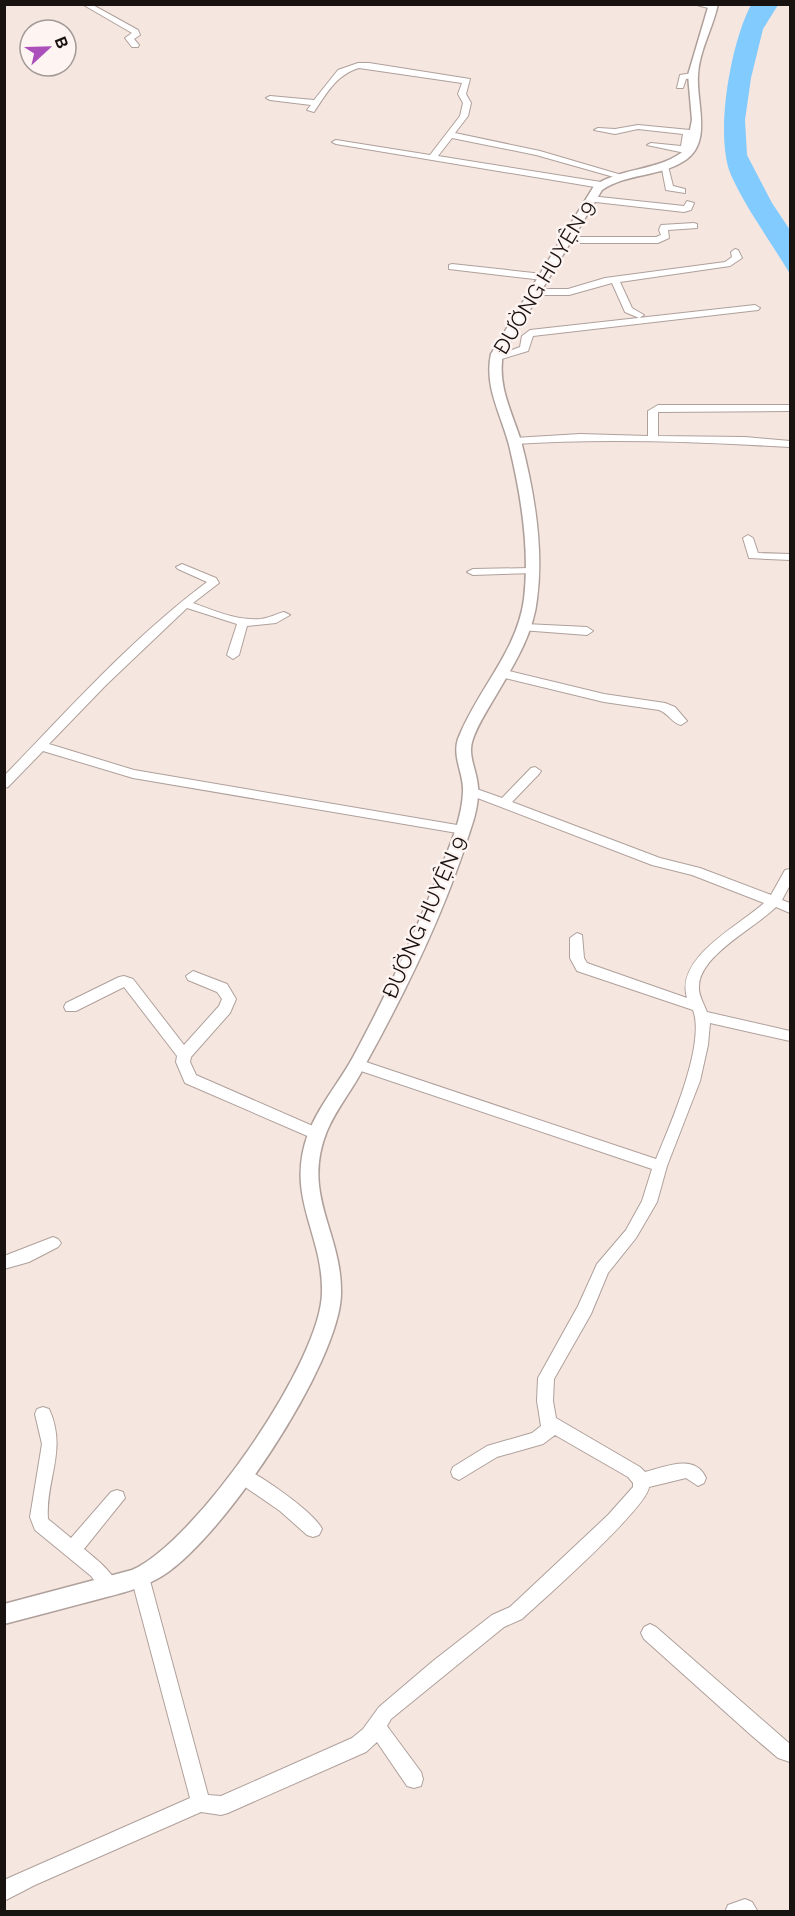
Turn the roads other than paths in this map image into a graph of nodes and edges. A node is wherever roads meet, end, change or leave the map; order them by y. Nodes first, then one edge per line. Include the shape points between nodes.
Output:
1 (85, 4) edge
2 (707, 5) edge
3 (135, 45) dead end
4 (693, 75) junction
5 (680, 86) dead end
6 (270, 98) dead end
7 (598, 130) dead end
8 (450, 135) junction
9 (336, 142) dead end
10 (651, 145) dead end
11 (688, 150) junction
12 (432, 158) junction
13 (664, 166) junction
14 (621, 176) junction
15 (601, 185) junction
16 (682, 191) dead end
17 (590, 200) junction
18 (690, 203) dead end
19 (694, 226) dead end
20 (566, 240) junction
21 (735, 252) dead end
22 (452, 267) dead end
23 (543, 277) junction
24 (615, 280) junction
25 (534, 292) junction
26 (755, 308) dead end
27 (639, 315) dead end
28 (495, 358) junction
29 (790, 408) edge
30 (653, 439) junction
31 (514, 441) junction
32 (790, 444) edge
33 (747, 538) dead end
34 (790, 557) edge
35 (182, 567) dead end
36 (531, 571) junction
37 (473, 572) dead end
38 (185, 604) junction
39 (284, 615) dead end
40 (243, 622) junction
41 (525, 628) junction
42 (587, 631) dead end
43 (232, 655) dead end
44 (501, 673) junction
45 (681, 721) dead end
46 (42, 746) junction
47 (535, 771) dead end
48 (4, 784) edge
49 (471, 791) junction
50 (504, 803) junction
51 (463, 830) junction
52 (790, 873) edge
53 (773, 903) junction
54 (790, 908) edge
55 (577, 938) dead end
56 (193, 976) dead end
57 (71, 1006) dead end
58 (699, 1011) junction
59 (790, 1036) edge
60 (184, 1055) junction
61 (357, 1064) junction
62 (317, 1134) junction
63 (660, 1166) junction
64 (53, 1243) dead end
65 (4, 1263) edge
66 (42, 1414) dead end
67 (550, 1423) junction
68 (459, 1472) dead end
69 (241, 1475) junction
70 (698, 1478) dead end
71 (641, 1481) junction
72 (117, 1498) dead end
73 (313, 1529) dead end
74 (73, 1549) junction
75 (140, 1577) junction
76 (108, 1586) junction
77 (4, 1614) edge
78 (650, 1633) dead end
79 (376, 1725) junction
80 (790, 1753) edge
81 (414, 1779) dead end
82 (201, 1803) junction
83 (4, 1891) edge
84 (735, 1911) edge
85 (748, 1911) edge

1 - 3 street via 135,32 129,38
2 - 4 street
4 - 5 street via 683,76
4 - 11 street via 697,120
6 - 8 street via 313,106 338,73 359,65 467,81 462,94 466,110
7 - 11 street via 615,132 644,127 687,132
8 - 12 street
8 - 14 street
9 - 12 street
10 - 11 street
11 - 13 street, ĐƯỜNG HUYỆN 9 via 680,159
12 - 15 street
13 - 14 street, ĐƯỜNG HUYỆN 9
13 - 16 street via 669,188
14 - 15 street, ĐƯỜNG HUYỆN 9
15 - 17 street, ĐƯỜNG HUYỆN 9
17 - 18 street via 684,209
17 - 20 street, ĐƯỜNG HUYỆN 9
19 - 20 street via 664,227 666,236 658,240
20 - 23 street, ĐƯỜNG HUYỆN 9
21 - 24 street via 737,258 728,264
22 - 23 street
23 - 25 street, ĐƯỜNG HUYỆN 9
24 - 25 street via 569,292
24 - 27 street via 628,310
25 - 28 street, ĐƯỜNG HUYỆN 9
26 - 28 street via 530,333 523,351
28 - 31 street, ĐƯỜNG HUYỆN 9 via 498,396
29 - 30 street via 658,408 653,411
30 - 31 street via 580,437
30 - 32 street
31 - 36 street, ĐƯỜNG HUYỆN 9 via 528,521
33 - 34 street via 753,556
35 - 38 street via 214,582
36 - 37 street
36 - 41 street, ĐƯỜNG HUYỆN 9
38 - 40 street
38 - 46 street via 102,682
39 - 40 street via 270,622
40 - 43 street
41 - 42 street
41 - 44 street, ĐƯỜNG HUYỆN 9
44 - 45 street via 604,698 661,706
44 - 49 street, ĐƯỜNG HUYỆN 9 via 463,748
46 - 48 street
46 - 51 street via 133,774
47 - 50 street
49 - 50 street
49 - 51 street, ĐƯỜNG HUYỆN 9
50 - 53 street
51 - 61 street, ĐƯỜNG HUYỆN 9 via 426,922
52 - 53 street
53 - 54 street
53 - 58 street via 711,952 698,968 692,993
55 - 58 street via 577,958 582,967
56 - 60 street via 222,988 229,999 225,1009
57 - 60 street via 124,981
58 - 59 street
58 - 63 street via 704,1023 701,1044 682,1115
60 - 62 street via 183,1062 193,1082
61 - 62 street, ĐƯỜNG HUYỆN 9
61 - 63 street
62 - 69 street, ĐƯỜNG HUYỆN 9 via 307,1170 308,1187 327,1260 332,1298 301,1384
63 - 67 street via 649,1202 631,1234 602,1269 585,1309 546,1378 545,1401
64 - 65 street
66 - 74 street via 50,1444 39,1517 41,1524
67 - 68 street via 544,1435 493,1451
67 - 71 street via 634,1472
69 - 73 street
69 - 75 street, ĐƯỜNG HUYỆN 9 via 189,1539 157,1568
70 - 71 street via 686,1470
71 - 79 street via 641,1490 614,1521 516,1613 498,1621 450,1658
72 - 74 street
74 - 76 street via 97,1570
75 - 76 street, ĐƯỜNG HUYỆN 9
75 - 82 street
76 - 77 street, ĐƯỜNG HUYỆN 9
78 - 80 street
79 - 81 street
79 - 82 street via 359,1745 221,1806
82 - 83 street
84 - 85 street

